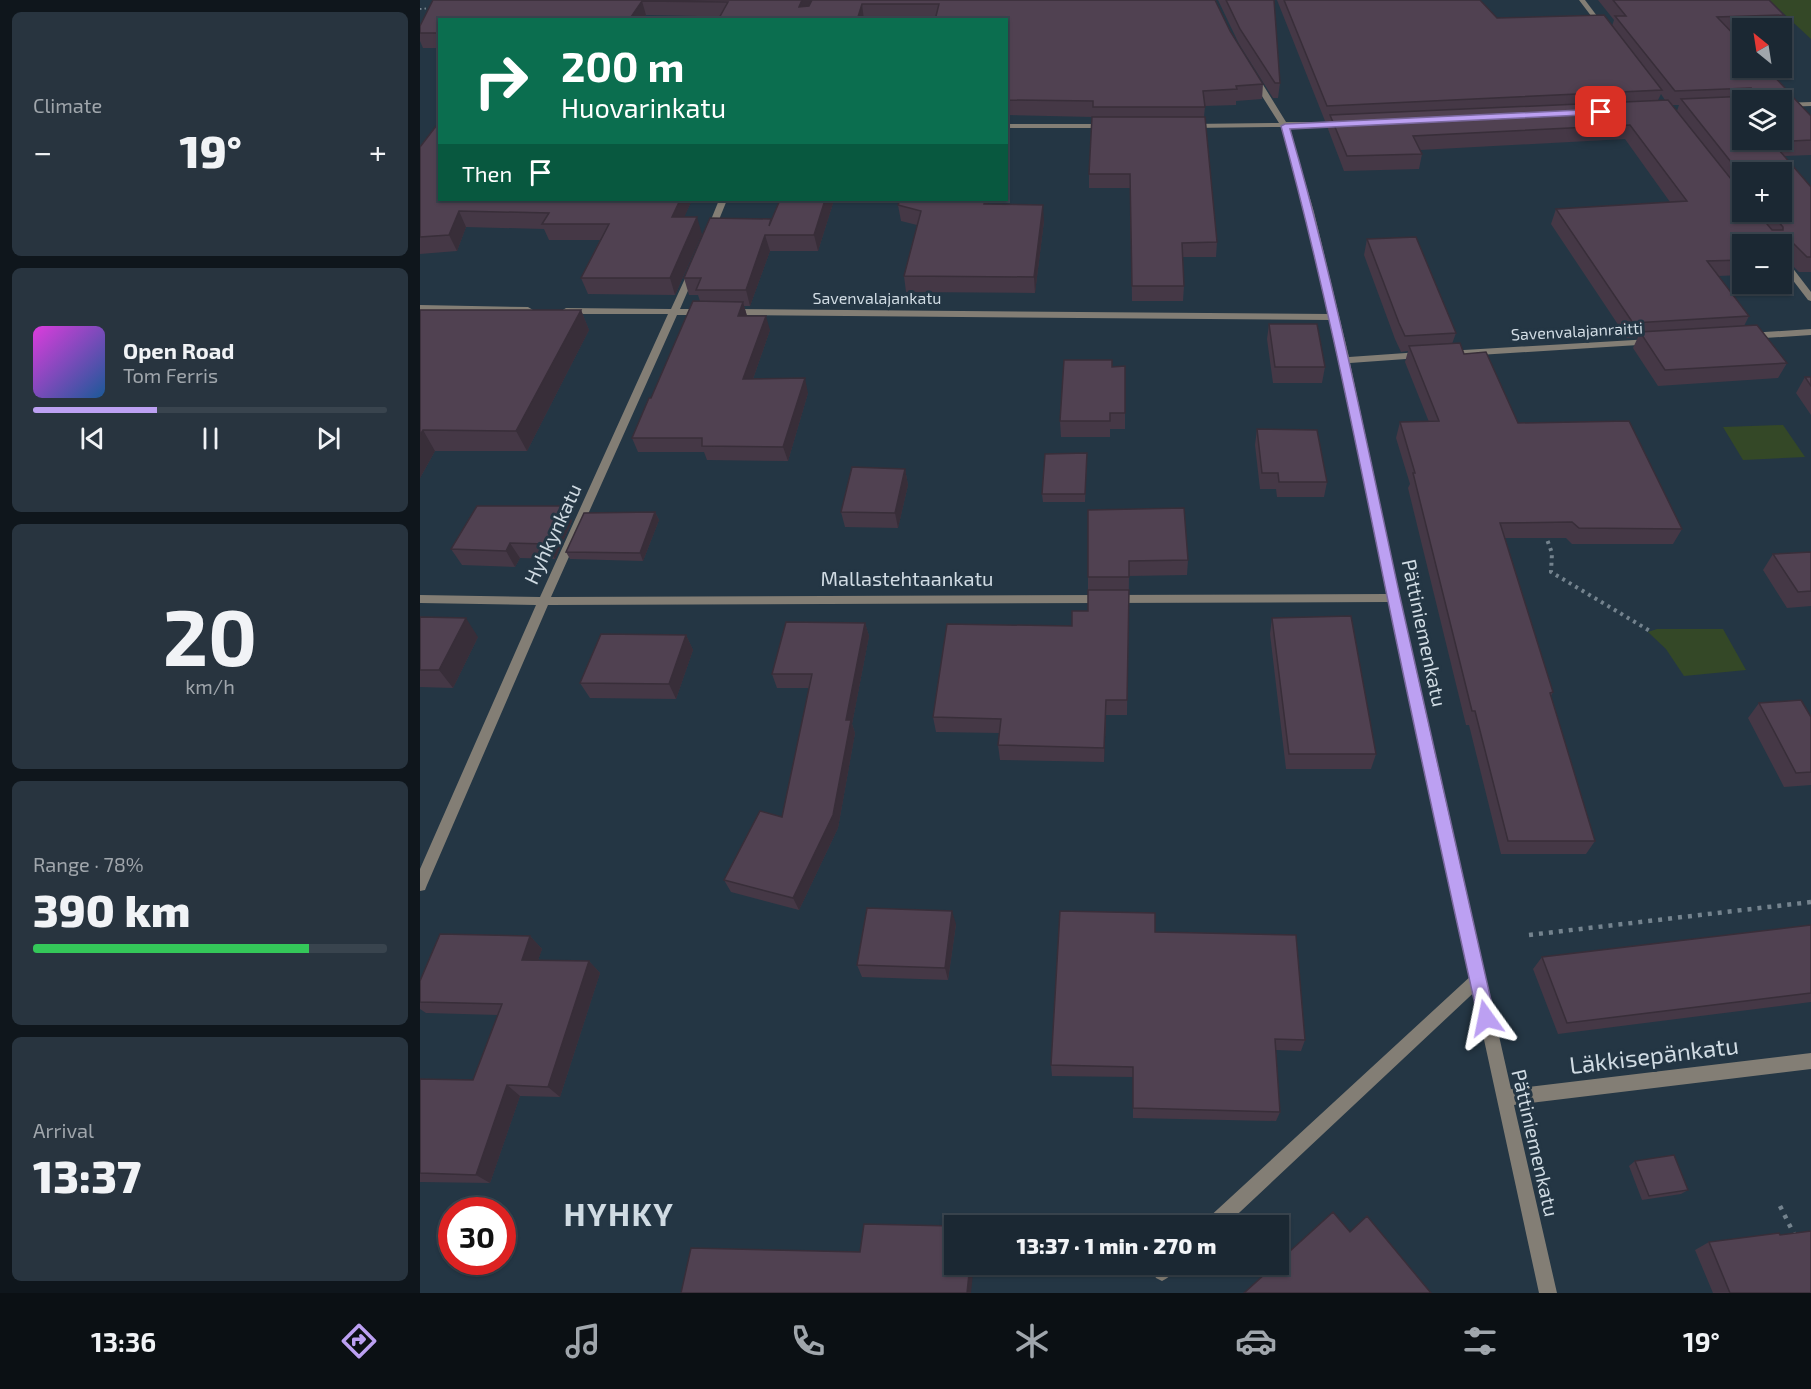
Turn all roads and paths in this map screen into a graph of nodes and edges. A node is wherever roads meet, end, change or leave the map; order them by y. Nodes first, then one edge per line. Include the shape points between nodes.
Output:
1 (1582, 0) edge
2 (432, 8) edge
3 (420, 9) edge
4 (1610, 36) edge
5 (1247, 66) edge
6 (1811, 104) edge
7 (1792, 105) edge
8 (1355, 123) edge
9 (1008, 126) edge
10 (1111, 126) edge
11 (1181, 126) edge
12 (1285, 126) junction
13 (723, 201) edge
14 (706, 240) edge
15 (697, 261) edge
16 (1792, 273) edge
17 (1811, 298) edge
18 (420, 308) edge
19 (539, 310) edge
20 (551, 310) edge
21 (675, 312) junction
22 (1333, 317) junction
23 (1811, 332) edge
24 (1740, 337) edge
25 (1658, 341) edge
26 (1437, 354) edge
27 (1425, 355) edge
28 (1345, 360) junction
29 (1544, 531) edge
30 (1394, 598) junction
31 (420, 599) edge
32 (544, 600) junction
33 (1650, 631) dead end
34 (420, 885) edge
35 (1811, 902) edge
36 (1529, 935) dead end
37 (1478, 978) junction
38 (1811, 1061) edge
39 (1504, 1098) junction
40 (1780, 1206) dead end
41 (1224, 1215) edge
42 (1801, 1248) edge
43 (1548, 1293) edge

1 - 4 street
2 - 3 path
5 - 12 street, Pättiniemenkatu
6 - 7 street
8 - 12 street
9 - 10 street
11 - 12 street
12 - 22 street, Pättiniemenkatu via 1310,212
13 - 14 street
15 - 21 street, Hyhkynkatu
16 - 17 street
18 - 19 street
20 - 21 street, Savenvalajankatu
21 - 22 street, Savenvalajankatu
21 - 32 street, Hyhkynkatu
22 - 28 street, Pättiniemenkatu
23 - 24 street
25 - 26 street, Savenvalajanraitti
27 - 28 street
28 - 30 street, Pättiniemenkatu
29 - 33 path via 1552,553 1551,572
30 - 32 street, Mallastehtaankatu
30 - 37 street, Pättiniemenkatu
31 - 32 street, Mallastehtaankatu
32 - 34 street, Hyhkynkatu
35 - 36 path
37 - 39 street, Pättiniemenkatu
37 - 41 street
38 - 39 street, Läkkisepänkatu
39 - 43 street, Pättiniemenkatu
40 - 42 path

